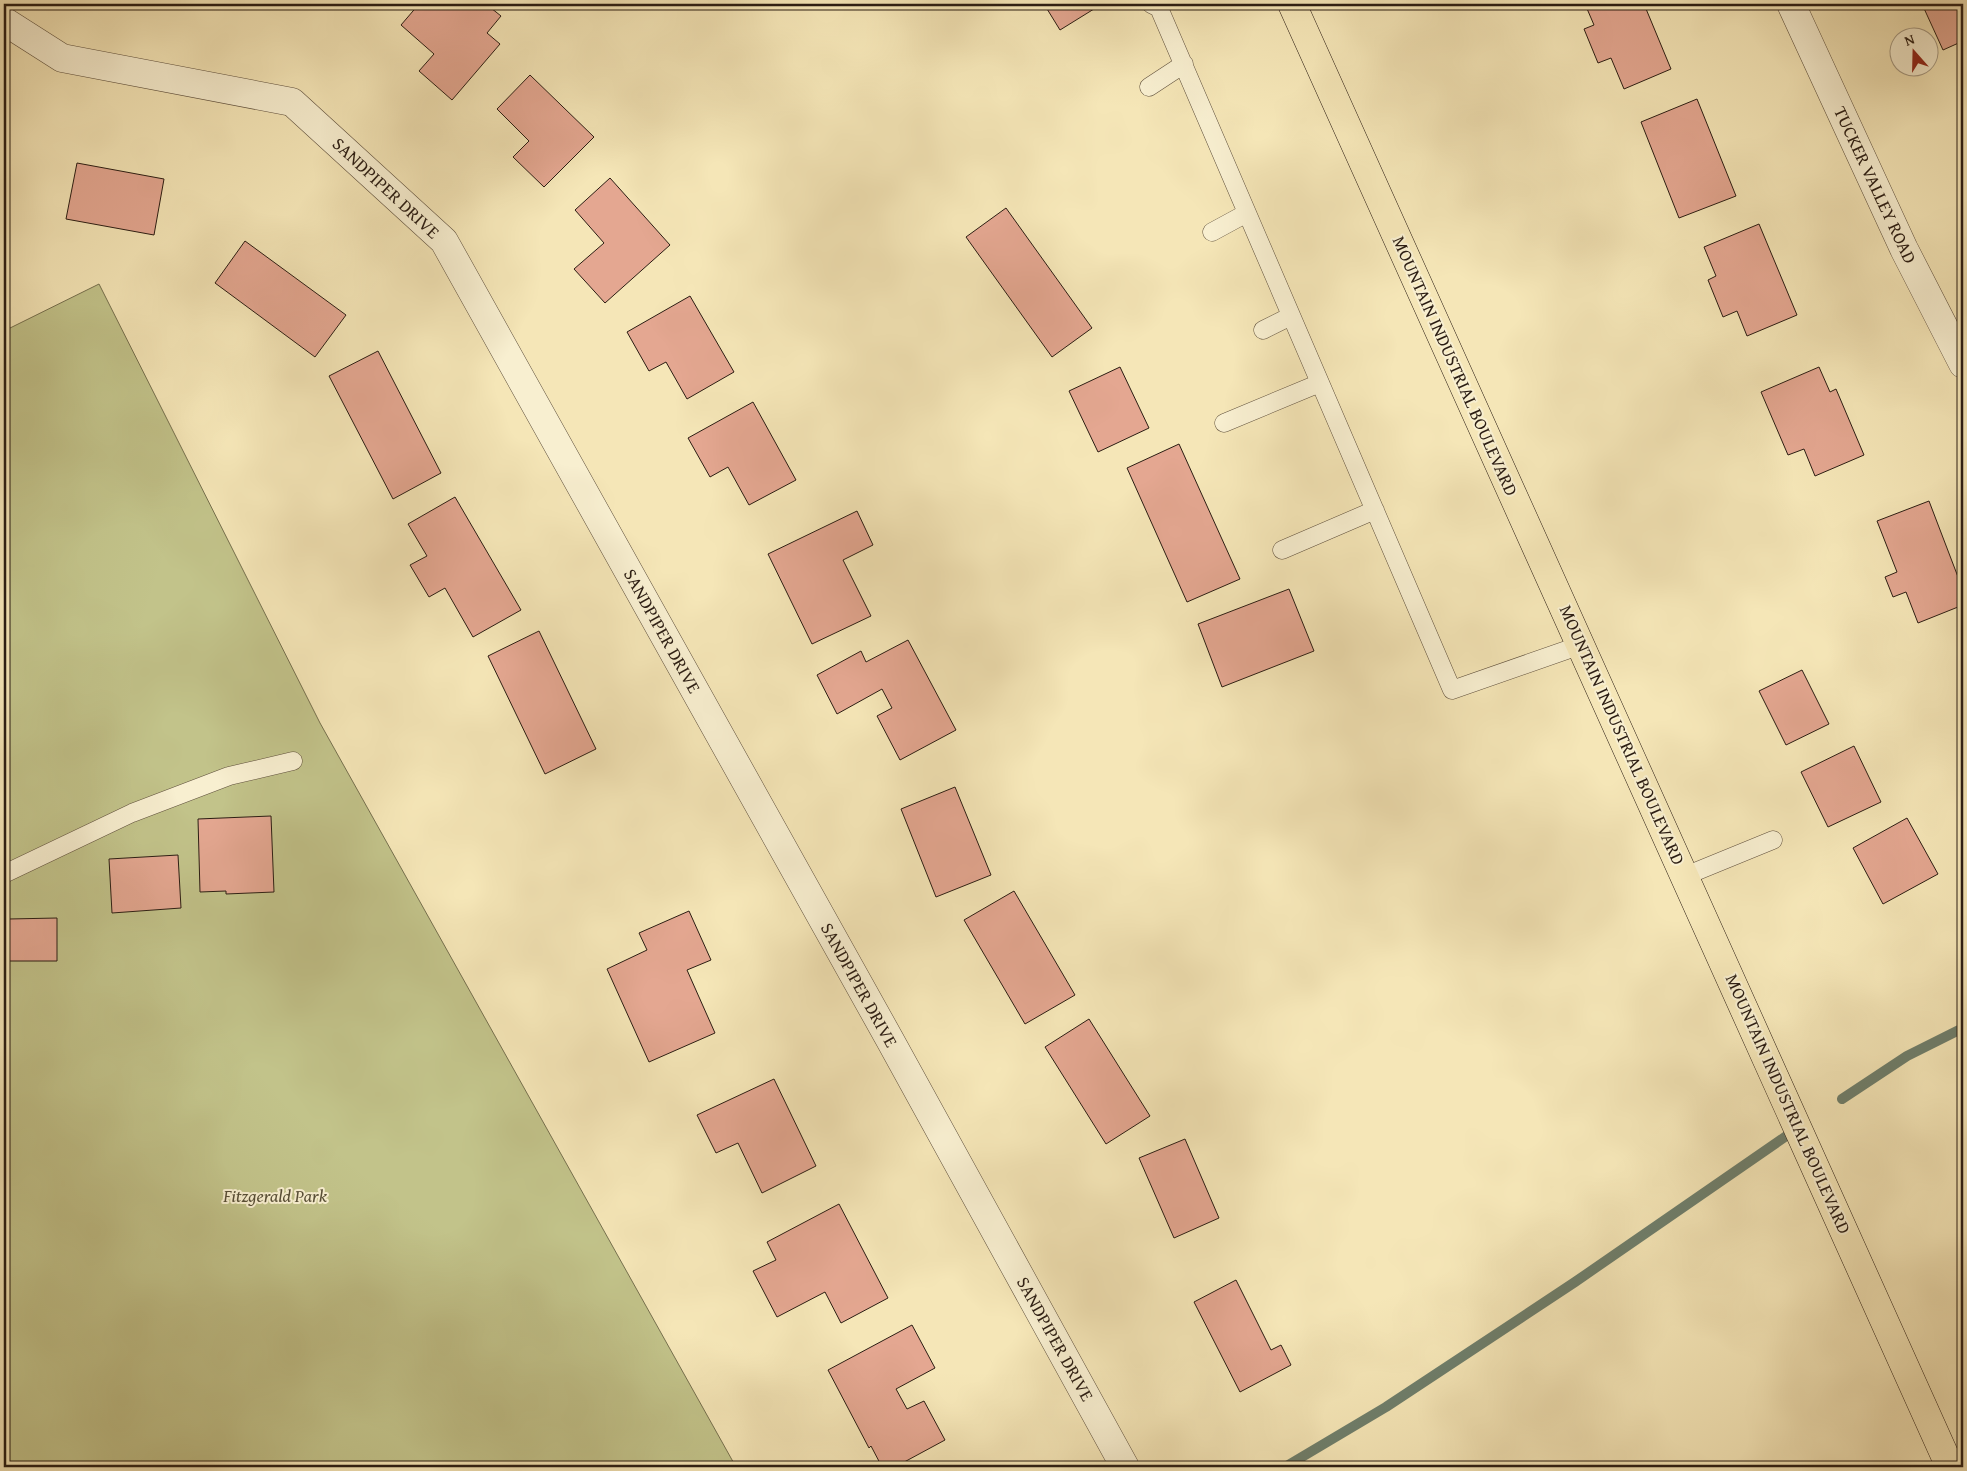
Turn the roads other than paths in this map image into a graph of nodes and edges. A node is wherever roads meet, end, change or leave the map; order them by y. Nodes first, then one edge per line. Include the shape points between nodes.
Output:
1 (1151, 4) edge
2 (1292, 4) edge
3 (1791, 4) edge
4 (4, 21) edge
5 (1184, 64) junction
6 (1149, 87) dead end
7 (1247, 213) junction
8 (1212, 232) dead end
9 (1291, 316) junction
10 (1263, 330) dead end
11 (1963, 364) edge
12 (1320, 383) junction
13 (1224, 423) dead end
14 (1375, 510) junction
15 (1282, 550) dead end
16 (1581, 645) junction
17 (293, 761) dead end
18 (1773, 840) dead end
19 (4, 874) edge
20 (1685, 876) junction
21 (1125, 1467) edge
22 (1950, 1467) edge

1 - 5 lane via 1159,8
2 - 16 main road, MOUNTAIN INDUSTRIAL BOULEVARD
3 - 11 street, TUCKER VALLEY ROAD via 1904,249
4 - 21 street, SANDPIPER DRIVE via 62,58 292,102 444,241
5 - 6 lane
5 - 7 lane
7 - 8 lane
7 - 9 lane
9 - 10 lane
9 - 12 lane
12 - 13 lane
12 - 14 lane
14 - 15 lane
14 - 16 lane via 1452,690
16 - 20 main road, MOUNTAIN INDUSTRIAL BOULEVARD
17 - 19 lane via 229,776 132,813
18 - 20 lane
20 - 22 main road, MOUNTAIN INDUSTRIAL BOULEVARD

